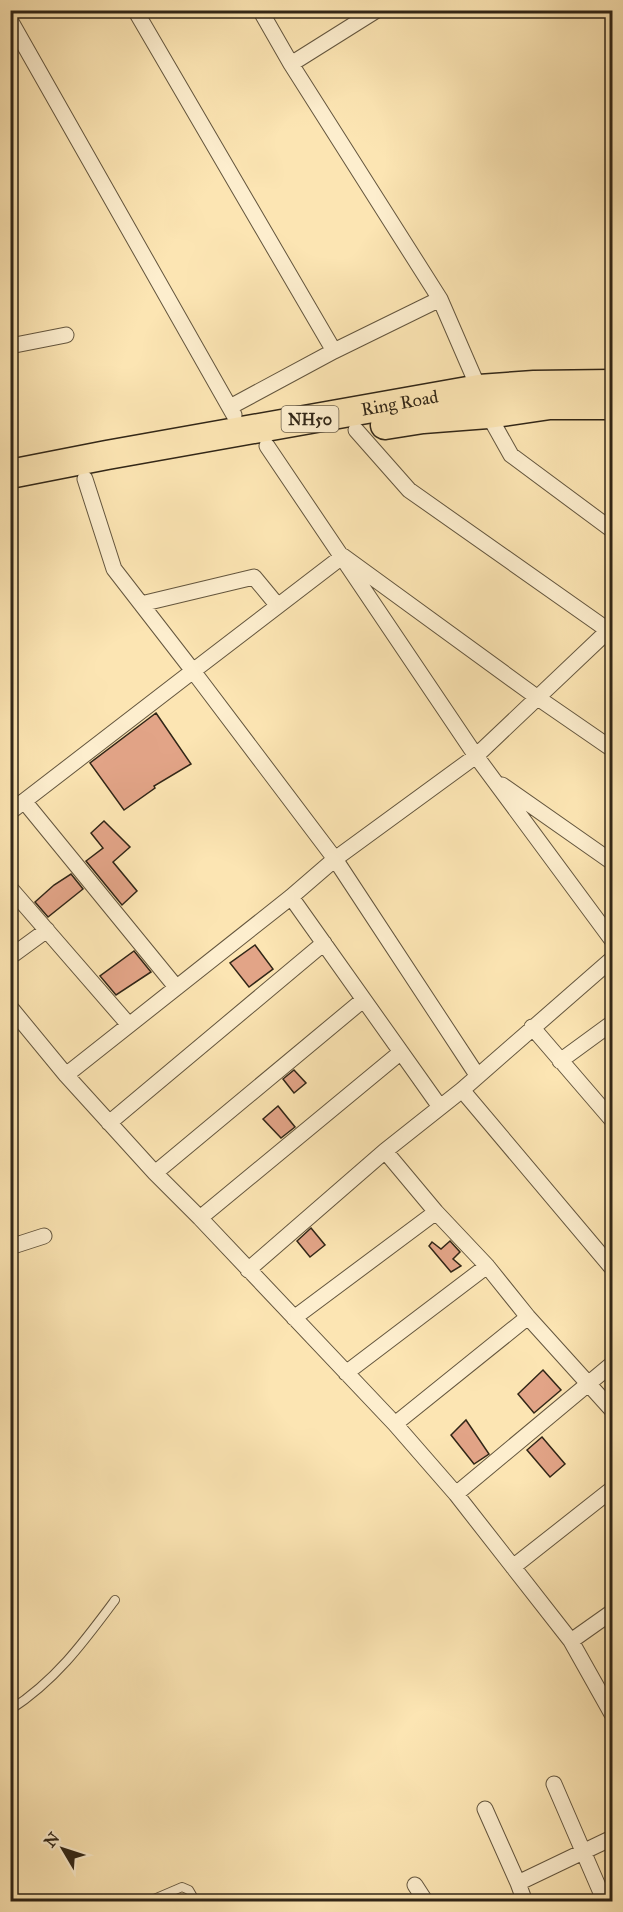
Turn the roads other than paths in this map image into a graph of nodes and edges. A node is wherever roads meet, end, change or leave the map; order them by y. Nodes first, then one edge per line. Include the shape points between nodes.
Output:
1 (135, 10) edge
2 (260, 10) edge
3 (377, 10) edge
4 (10, 20) edge
5 (291, 64) junction
6 (440, 299) junction
7 (66, 334) dead end
8 (10, 346) edge
9 (334, 351) junction
10 (612, 401) edge
11 (484, 402) junction
12 (236, 419) junction
13 (356, 430) junction
14 (267, 446) junction
15 (10, 474) edge
16 (85, 479) junction
17 (10, 494) edge
18 (612, 530) edge
19 (343, 556) junction
20 (141, 604) junction
21 (278, 606) junction
22 (611, 630) edge
23 (193, 671) junction
24 (538, 698) junction
25 (612, 749) edge
26 (476, 756) junction
27 (492, 778) junction
28 (24, 801) junction
29 (10, 812) edge
30 (335, 859) junction
31 (612, 862) edge
32 (10, 888) edge
33 (291, 897) junction
34 (47, 930) junction
35 (612, 940) edge
36 (324, 943) junction
37 (10, 957) edge
38 (612, 959) edge
39 (176, 987) junction
40 (363, 999) junction
41 (10, 1007) edge
42 (129, 1024) junction
43 (612, 1025) edge
44 (532, 1027) junction
45 (401, 1052) junction
46 (560, 1061) junction
47 (66, 1075) junction
48 (477, 1075) junction
49 (462, 1090) junction
50 (440, 1107) junction
51 (612, 1120) edge
52 (109, 1123) junction
53 (385, 1151) junction
54 (155, 1173) junction
55 (436, 1212) junction
56 (200, 1218) junction
57 (44, 1236) dead end
58 (10, 1247) edge
59 (487, 1266) junction
60 (612, 1268) edge
61 (248, 1270) junction
62 (528, 1317) junction
63 (294, 1318) junction
64 (612, 1364) edge
65 (346, 1373) junction
66 (589, 1383) junction
67 (612, 1410) edge
68 (395, 1424) junction
69 (612, 1489) edge
70 (456, 1494) junction
71 (513, 1567) junction
72 (115, 1600) dead end
73 (612, 1612) edge
74 (571, 1641) junction
75 (10, 1710) edge
76 (612, 1714) edge
77 (554, 1784) dead end
78 (485, 1809) dead end
79 (612, 1838) edge
80 (585, 1852) junction
81 (518, 1883) junction
82 (415, 1885) dead end
83 (147, 1902) edge
84 (196, 1902) edge
85 (426, 1902) edge
86 (525, 1902) edge
87 (605, 1902) edge

1 - 9 street
2 - 5 street
3 - 5 street
4 - 12 street
5 - 6 street
6 - 9 street
6 - 11 street
7 - 8 street
9 - 12 street
10 - 11 highway, Ring Road / NH50 via 550,405
11 - 12 highway, Ring Road / NH50
11 - 13 highway, Ring Road / NH50 via 423,419
11 - 18 street via 511,455
12 - 15 highway, Ring Road / NH50 via 106,455
13 - 14 highway, Ring Road / NH50
13 - 22 street via 409,490
14 - 16 highway, Ring Road / NH50
14 - 19 street
16 - 17 highway, Ring Road / NH50
16 - 20 street via 114,569
19 - 21 street
19 - 24 street
19 - 26 street
20 - 21 street via 254,577
20 - 23 street
21 - 23 street
22 - 24 street
23 - 28 street
23 - 30 street
24 - 25 street
24 - 26 street
26 - 27 street
26 - 30 street
27 - 31 street
27 - 35 street
28 - 29 street
28 - 39 street
30 - 33 street
30 - 48 street
32 - 34 street
33 - 36 street
33 - 39 street
34 - 37 street
34 - 42 street
36 - 40 street
36 - 52 street
38 - 44 street
39 - 42 street
40 - 45 street
40 - 54 street
41 - 47 street
42 - 47 street
43 - 46 street
44 - 46 street
44 - 48 street
45 - 50 street
45 - 56 street
46 - 51 street
47 - 52 street
48 - 49 street
49 - 50 street
49 - 60 street
50 - 53 street
52 - 54 street
53 - 55 street
53 - 61 street
54 - 56 street
55 - 59 street
55 - 63 street
56 - 61 street
57 - 58 street
59 - 62 street
59 - 65 street
61 - 63 street
62 - 66 street
62 - 68 street
63 - 65 street
64 - 66 street
65 - 68 street
66 - 67 street
66 - 70 street
68 - 70 street
69 - 71 street
70 - 71 street
71 - 74 street
72 - 75 lane via 60,1670
73 - 74 street
74 - 76 street
77 - 80 street
78 - 81 street
79 - 80 street
80 - 81 street
80 - 87 street
81 - 86 street
82 - 85 street
83 - 84 lane via 182,1887 189,1890

